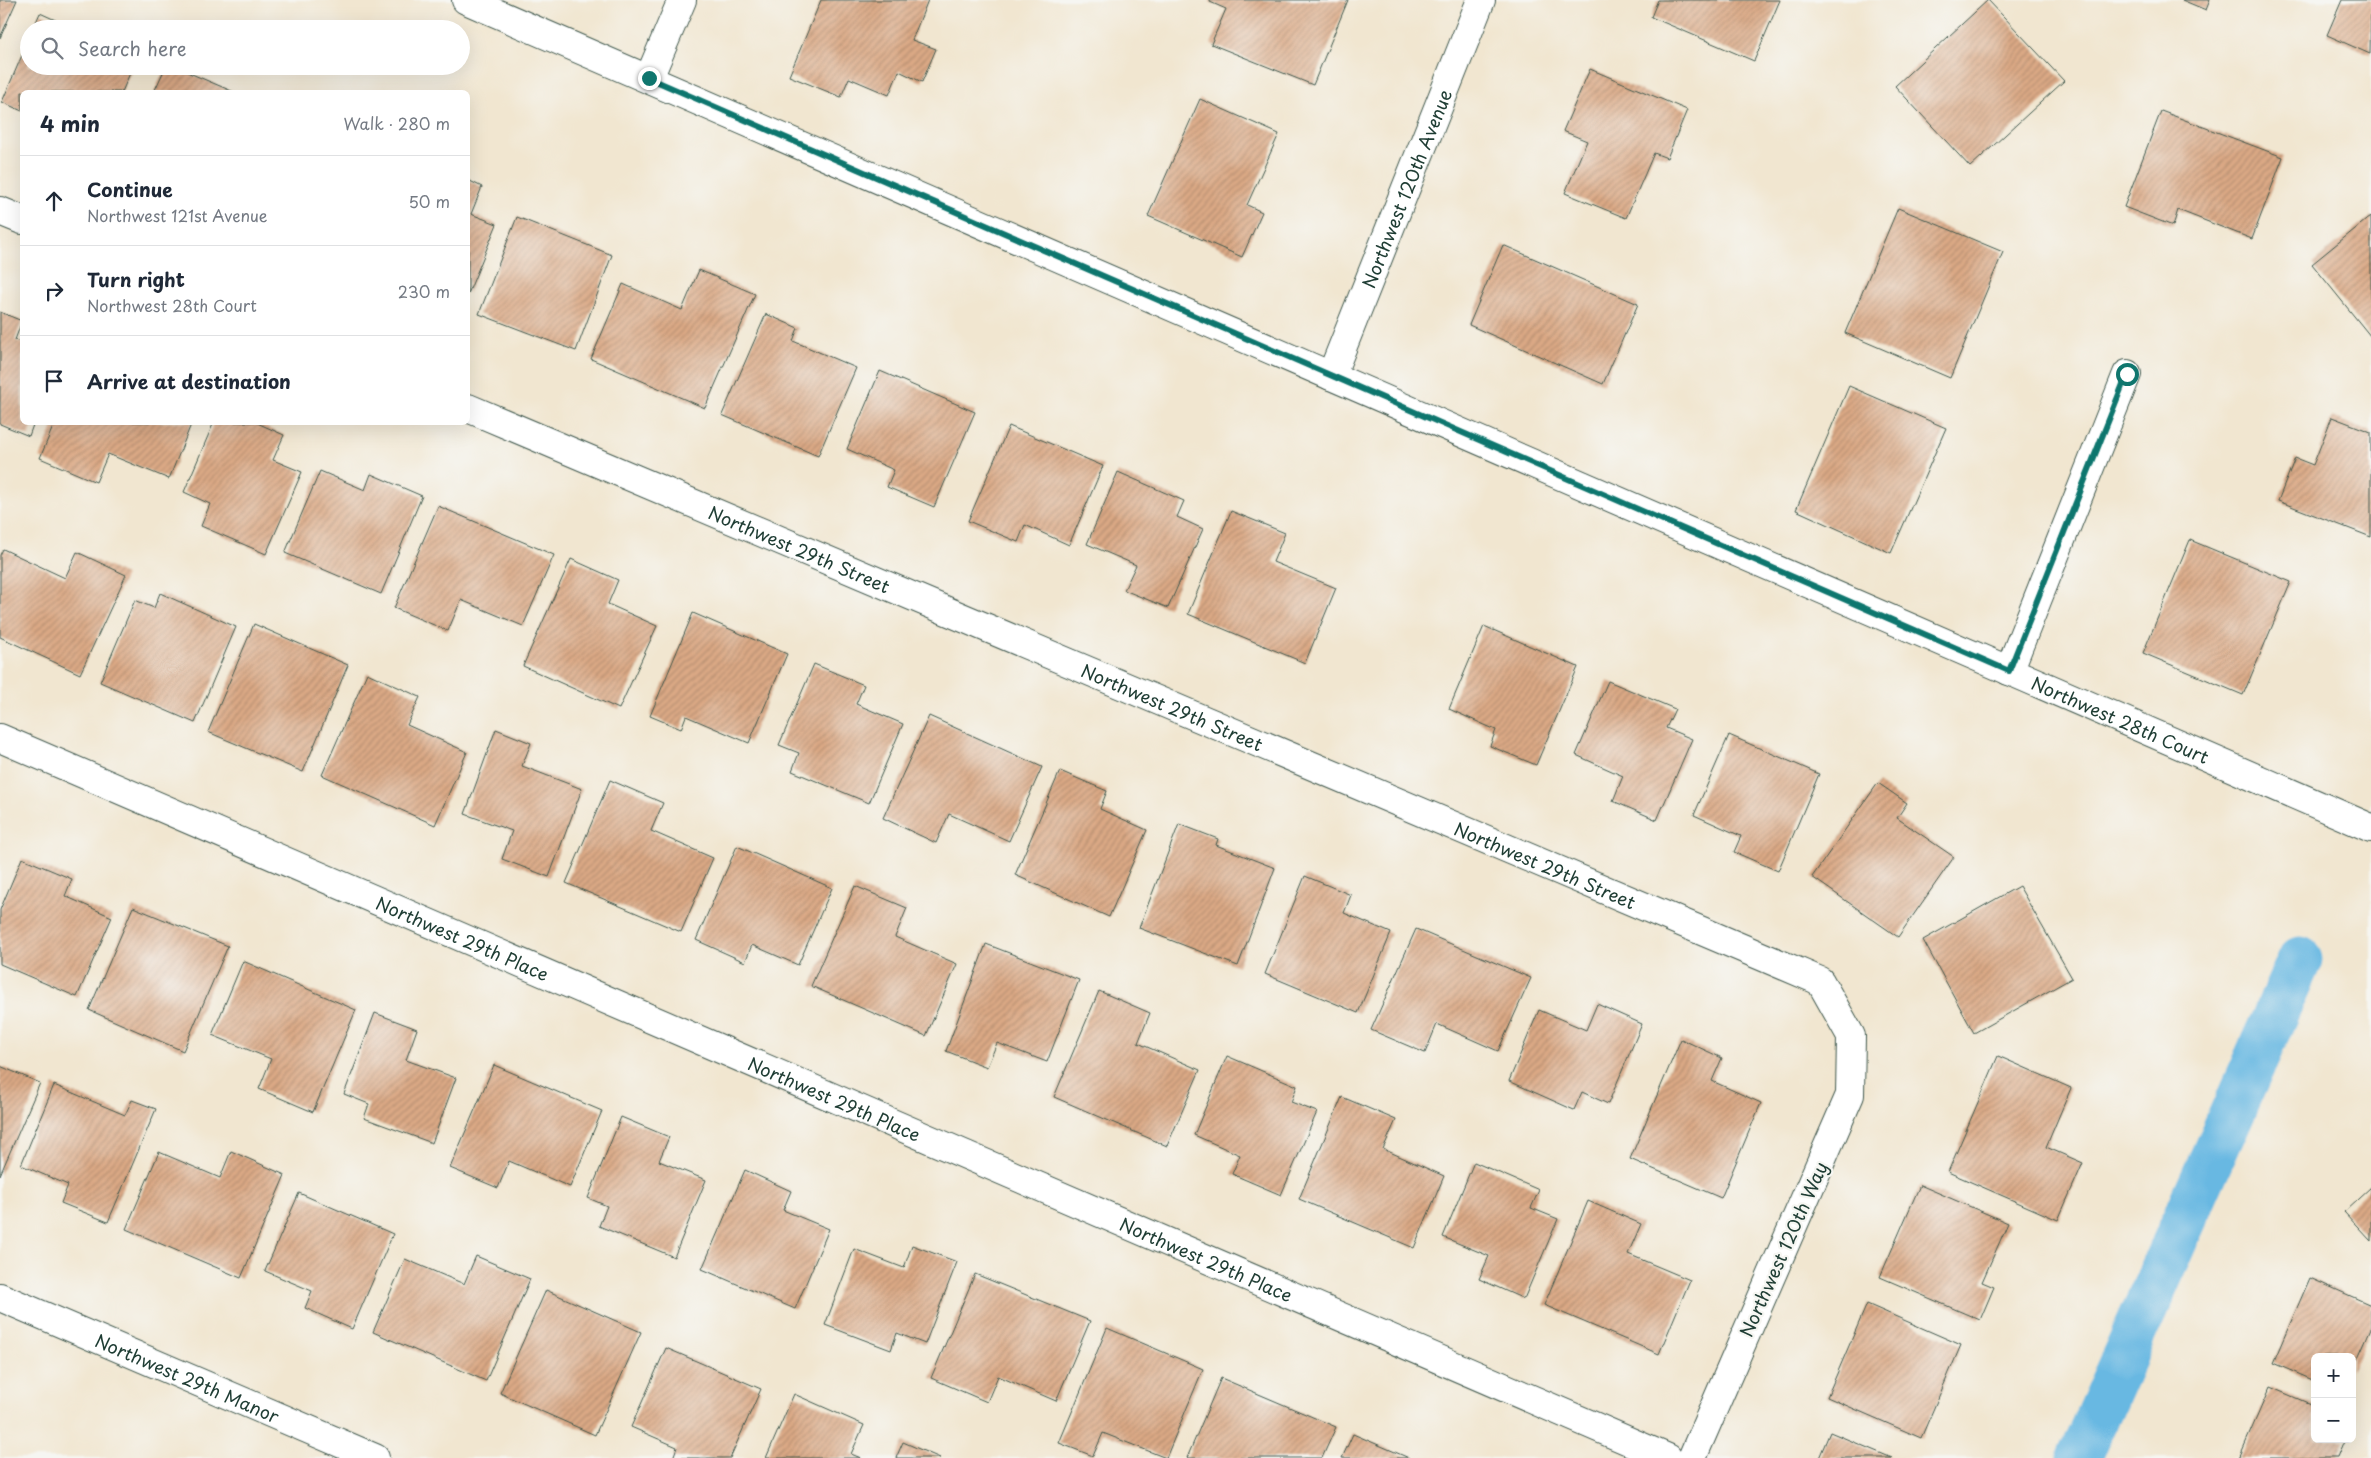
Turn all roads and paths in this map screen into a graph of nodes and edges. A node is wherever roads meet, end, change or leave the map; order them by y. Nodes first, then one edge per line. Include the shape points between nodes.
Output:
1 (466, 0) edge
2 (682, 0) edge
3 (1481, 0) edge
4 (649, 78) junction
5 (0, 211) edge
6 (20, 219) edge
7 (2127, 374) dead end
8 (1331, 376) junction
9 (470, 409) edge
10 (2009, 671) junction
11 (0, 738) edge
12 (2371, 828) edge
13 (1851, 1036) joint
14 (0, 1297) edge
15 (375, 1458) edge
16 (1668, 1458) edge
17 (1692, 1458) edge

1 - 4 street, Northwest 28th Court
2 - 4 street
3 - 8 street, Northwest 120th Avenue
4 - 8 street, Northwest 28th Court
5 - 6 street
7 - 10 street
8 - 10 street, Northwest 28th Court
9 - 13 street, Northwest 29th Street via 1820,981
10 - 12 street, Northwest 28th Court
11 - 16 street, Northwest 29th Place
13 - 17 street, Northwest 120th Way via 1850,1095
14 - 15 street, Northwest 29th Manor

